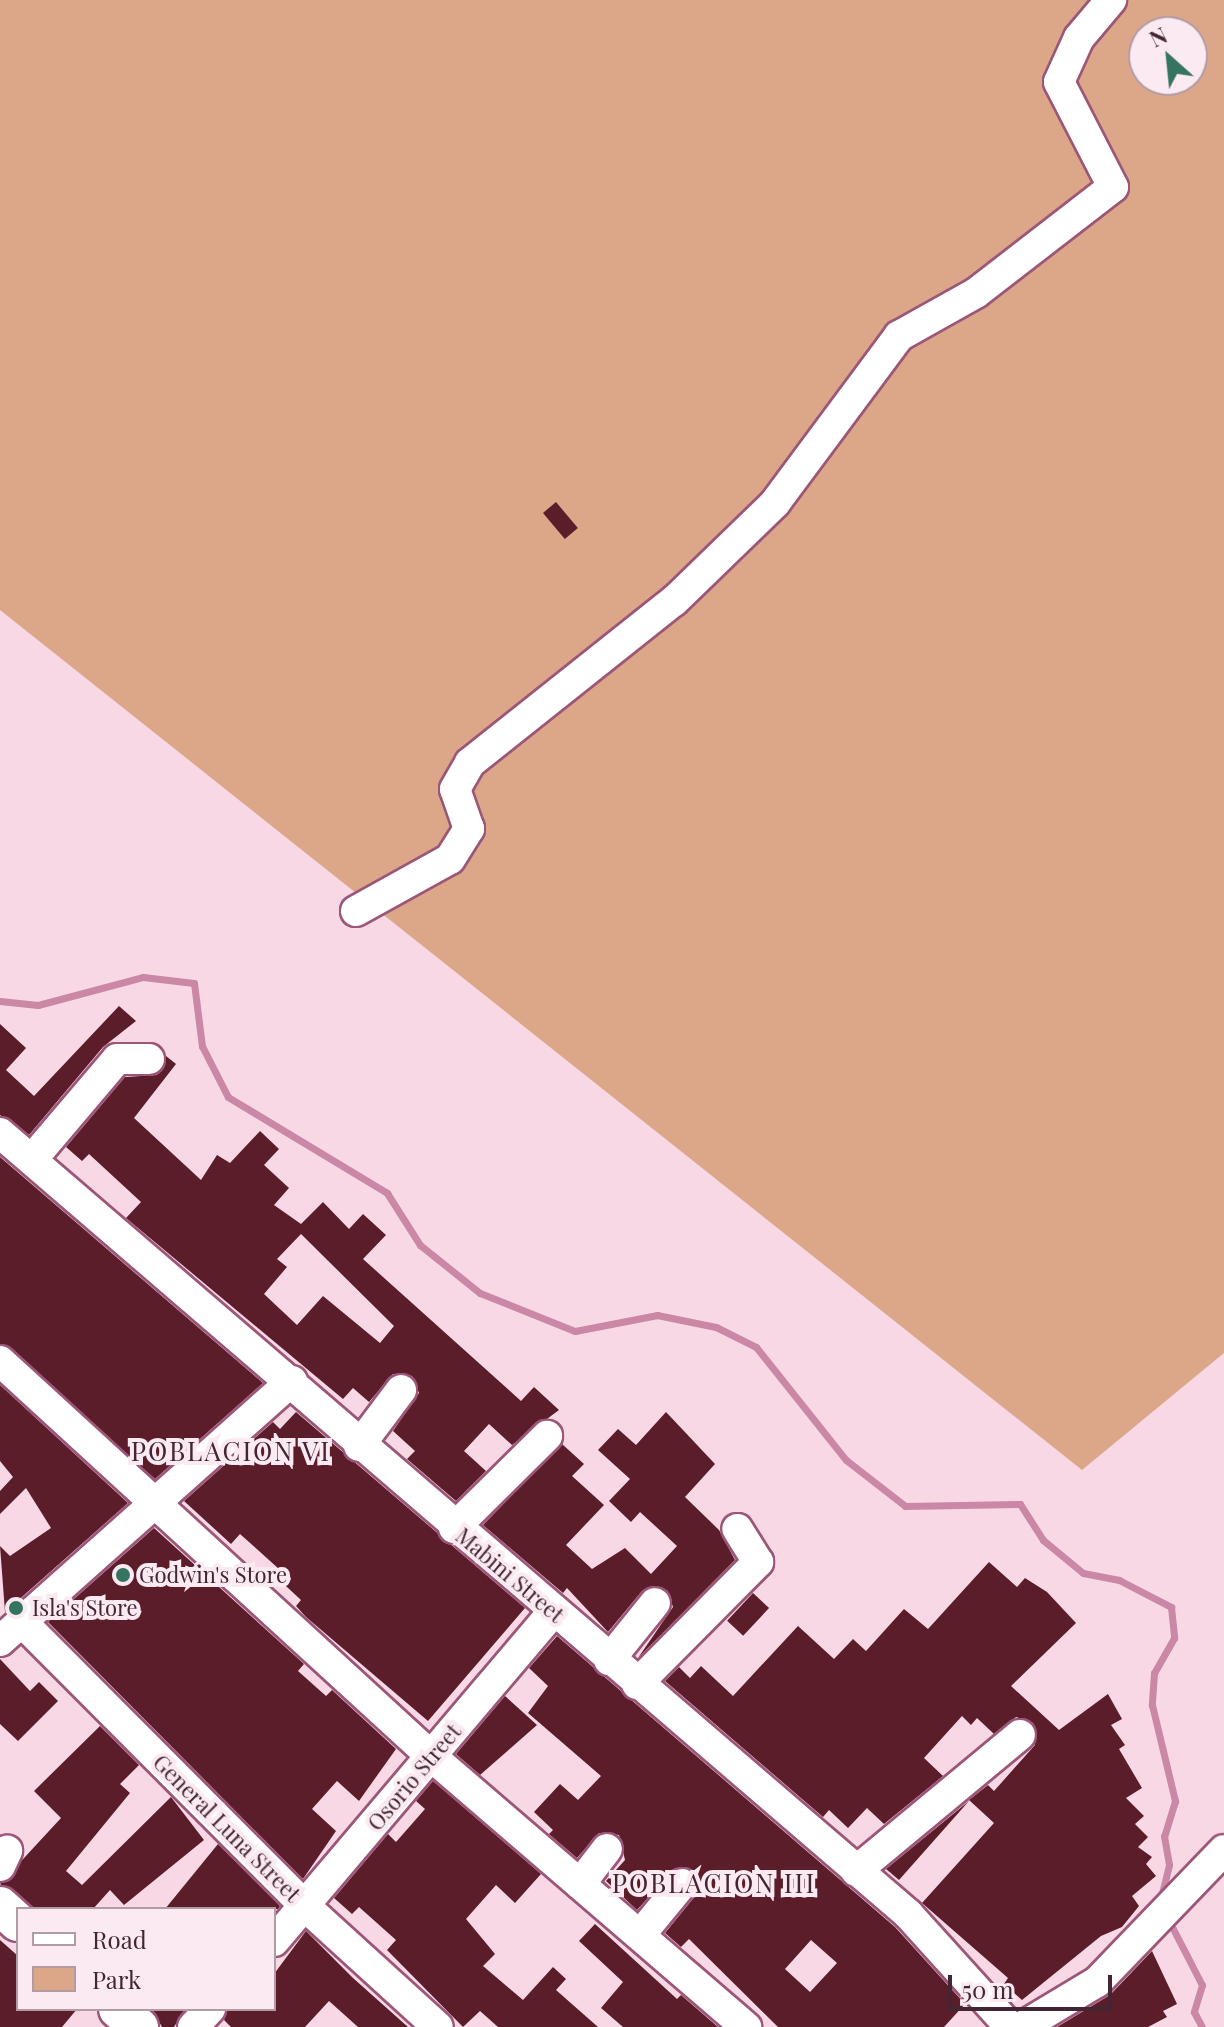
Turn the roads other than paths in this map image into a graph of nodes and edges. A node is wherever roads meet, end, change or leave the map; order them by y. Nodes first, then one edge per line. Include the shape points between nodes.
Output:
1 (1111, 0) edge
2 (356, 911) dead end
3 (149, 1059) dead end
4 (0, 1133) edge
5 (34, 1157) junction
6 (0, 1361) edge
7 (292, 1381) junction
8 (401, 1390) dead end
9 (547, 1436) dead end
10 (359, 1446) junction
11 (157, 1505) junction
12 (454, 1528) junction
13 (737, 1529) dead end
14 (655, 1603) dead end
15 (553, 1612) junction
16 (11, 1631) edge
17 (609, 1660) junction
18 (637, 1684) junction
19 (1020, 1735) dead end
20 (431, 1756) junction
21 (607, 1849) dead end
22 (1224, 1850) edge
23 (856, 1871) junction
24 (580, 1884) junction
25 (682, 1884) dead end
26 (0, 1906) edge
27 (306, 1907) junction
28 (16, 1920) edge
29 (640, 1935) junction
30 (276, 1939) edge
31 (120, 2011) edge
32 (208, 2011) edge
33 (139, 2027) edge
34 (193, 2027) edge
35 (438, 2027) edge
36 (746, 2027) edge
37 (1010, 2027) edge
38 (1022, 2027) edge

1 - 2 street via 1079,38 1059,82 1113,187 976,293 899,336 775,503 674,601 470,763 455,789 469,829 450,859
3 - 5 street via 117,1059
4 - 5 street, Mabini Street
5 - 7 street, Mabini Street
6 - 11 street
7 - 10 street, Mabini Street
7 - 11 street
8 - 10 street
9 - 12 street
10 - 12 street, Mabini Street
11 - 16 street
11 - 20 street
12 - 15 street, Mabini Street
13 - 18 street via 758,1562
14 - 17 street
15 - 17 street, Mabini Street
15 - 20 street, Osorio Street
16 - 27 street, General Luna Street
17 - 18 street, Mabini Street
18 - 23 street, Mabini Street
19 - 23 street
20 - 24 street
20 - 27 street, Osorio Street
21 - 24 street
22 - 38 street via 1097,1982
23 - 37 street, Mabini Street via 908,1914
24 - 29 street
25 - 29 street
26 - 28 main road
27 - 30 street, Osorio Street
27 - 35 street, General Luna Street
29 - 36 street
31 - 33 main road
32 - 34 street

